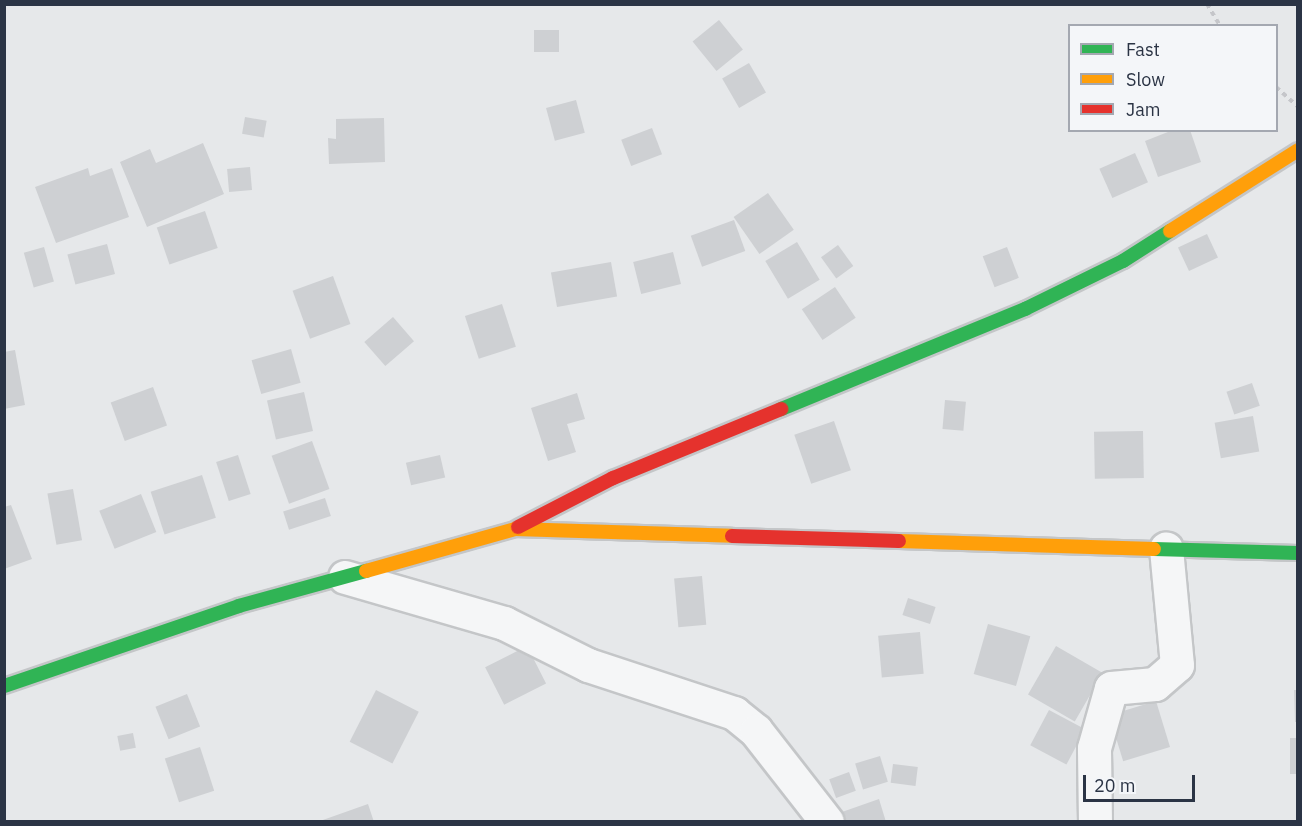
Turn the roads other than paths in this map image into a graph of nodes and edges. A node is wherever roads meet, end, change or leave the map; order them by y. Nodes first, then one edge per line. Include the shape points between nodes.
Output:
1 (1298, 150) edge
2 (515, 529) junction
3 (1166, 549) junction
4 (1298, 553) edge
5 (345, 577) junction
6 (4, 686) edge
7 (827, 822) edge
8 (1095, 822) edge

1 - 2 street via 1123,261 1026,309 623,473
2 - 3 street
2 - 5 street
3 - 4 street
3 - 8 street via 1177,665 1155,684 1111,688 1094,748
5 - 6 street via 239,606
5 - 7 street via 504,622 588,665 734,713 756,731

